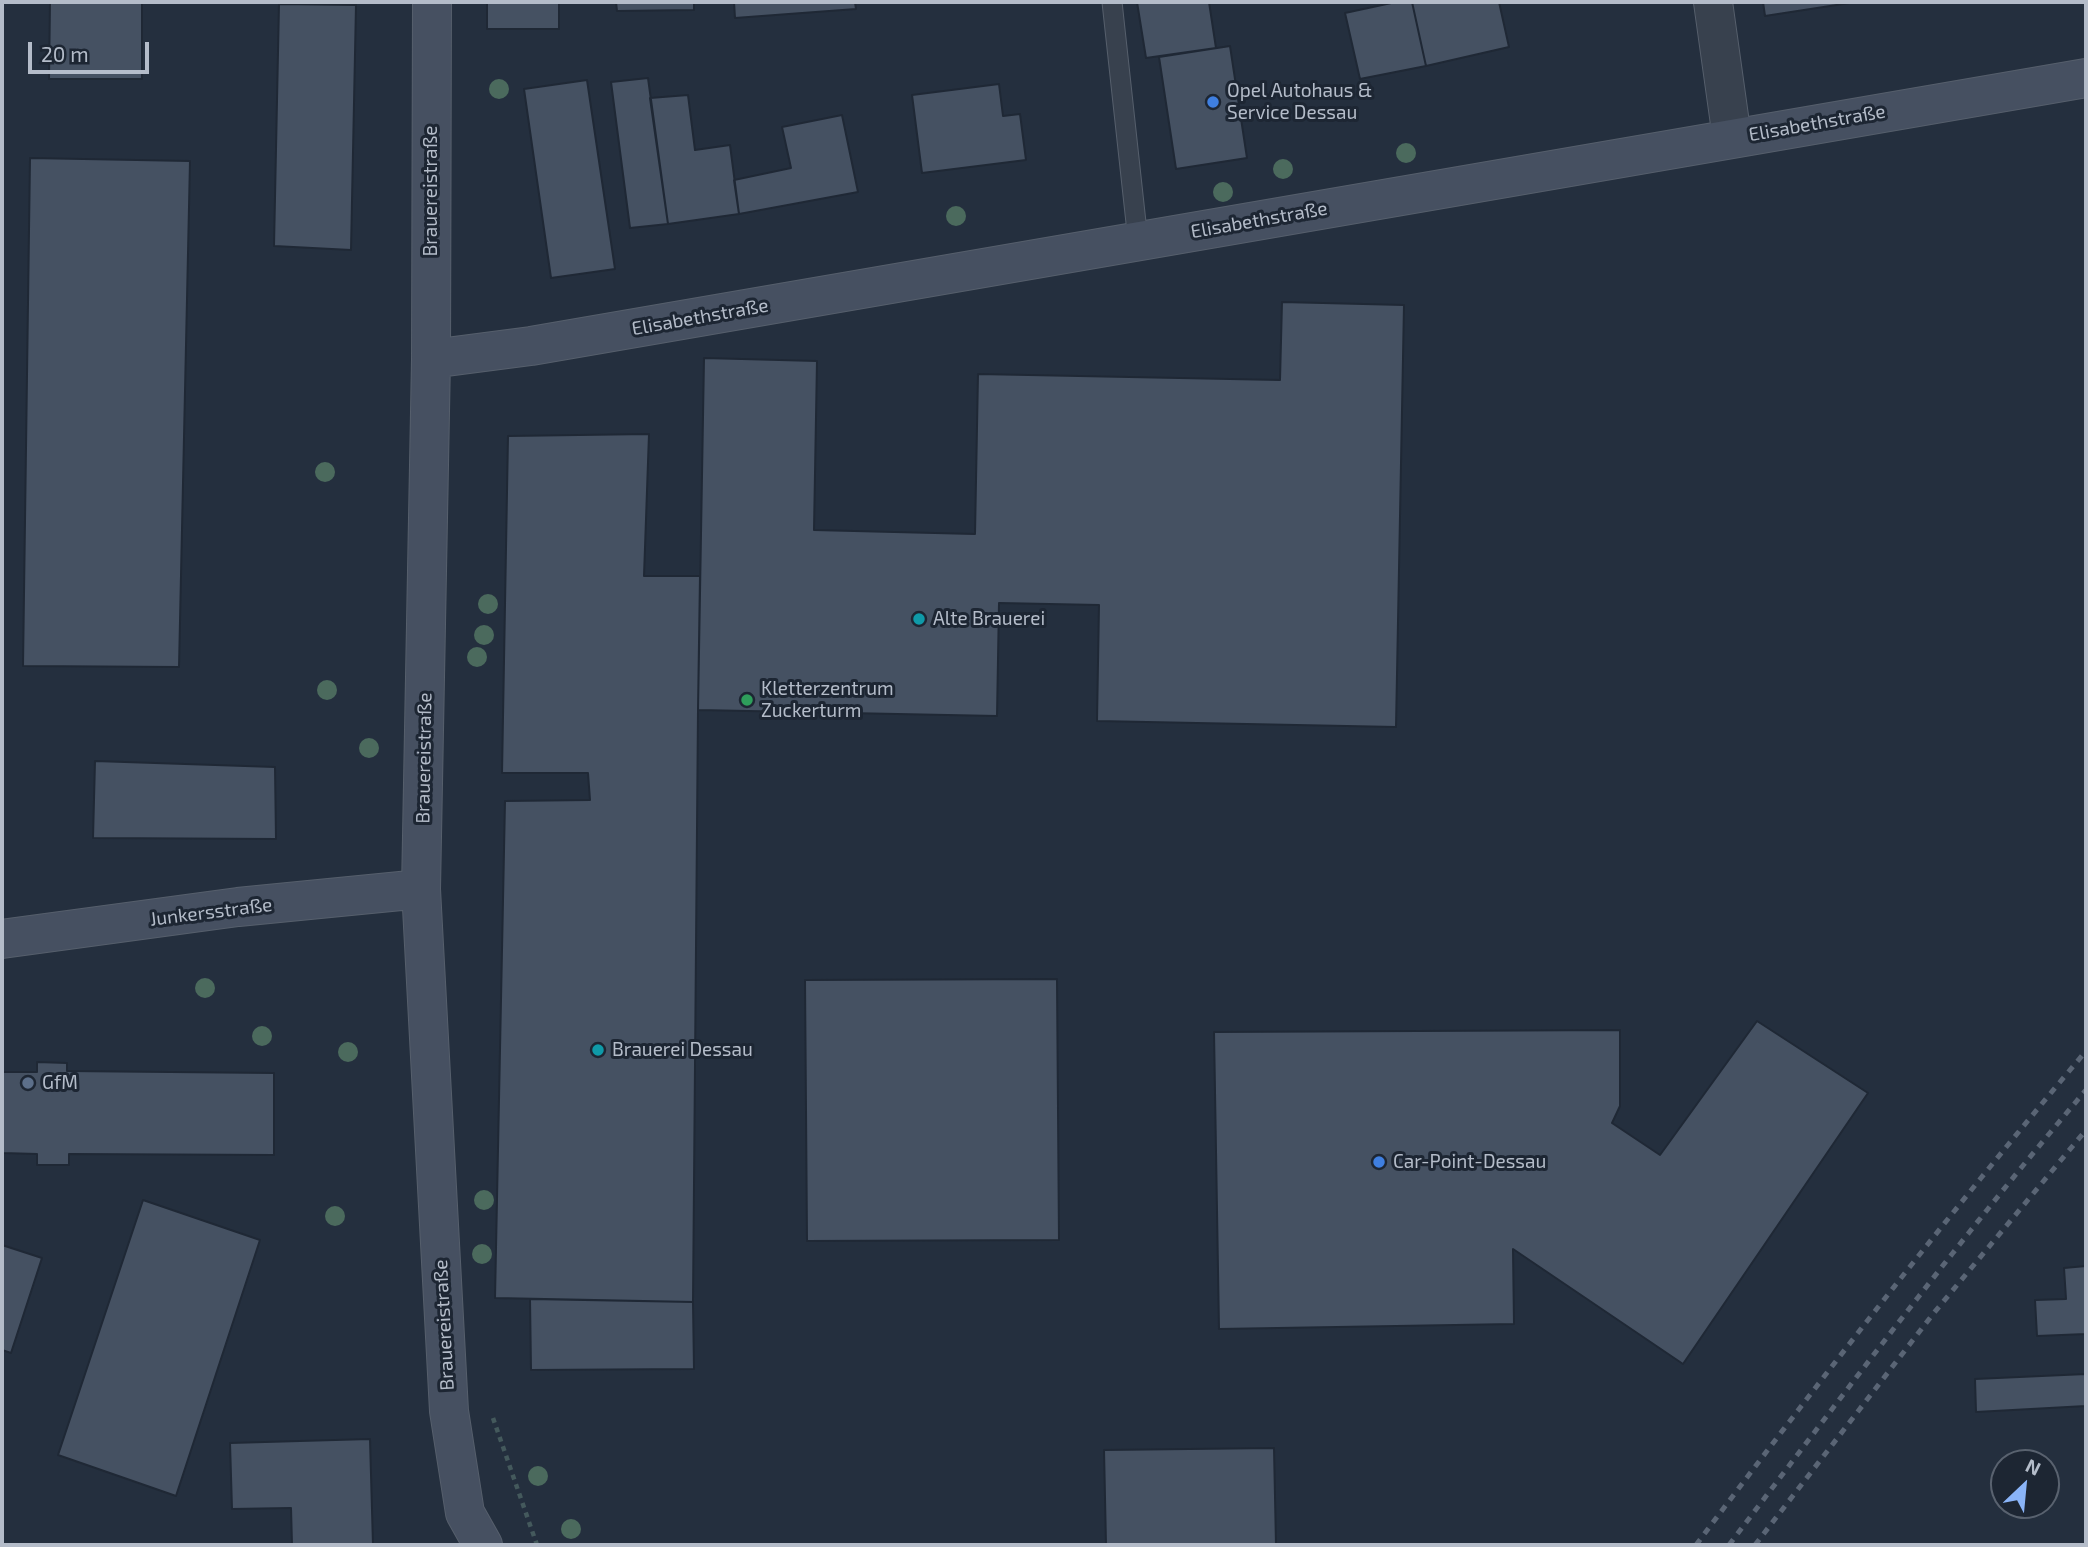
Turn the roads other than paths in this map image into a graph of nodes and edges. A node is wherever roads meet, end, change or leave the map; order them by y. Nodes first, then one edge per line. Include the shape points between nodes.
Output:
1 (432, 2) edge
2 (1112, 2) edge
3 (1713, 2) edge
4 (2086, 78) edge
5 (1732, 138) junction
6 (1138, 241) junction
7 (431, 359) junction
8 (421, 889) junction
9 (2, 939) edge
10 (467, 1534) edge

1 - 7 street, Brauereistraße
2 - 6 lane
3 - 5 street
4 - 5 street, Elisabethstraße
5 - 6 street, Elisabethstraße
6 - 7 street, Elisabethstraße via 531,346
7 - 8 street, Brauereistraße
8 - 9 street, Junkersstraße
8 - 10 street, Brauereistraße via 449,1411

